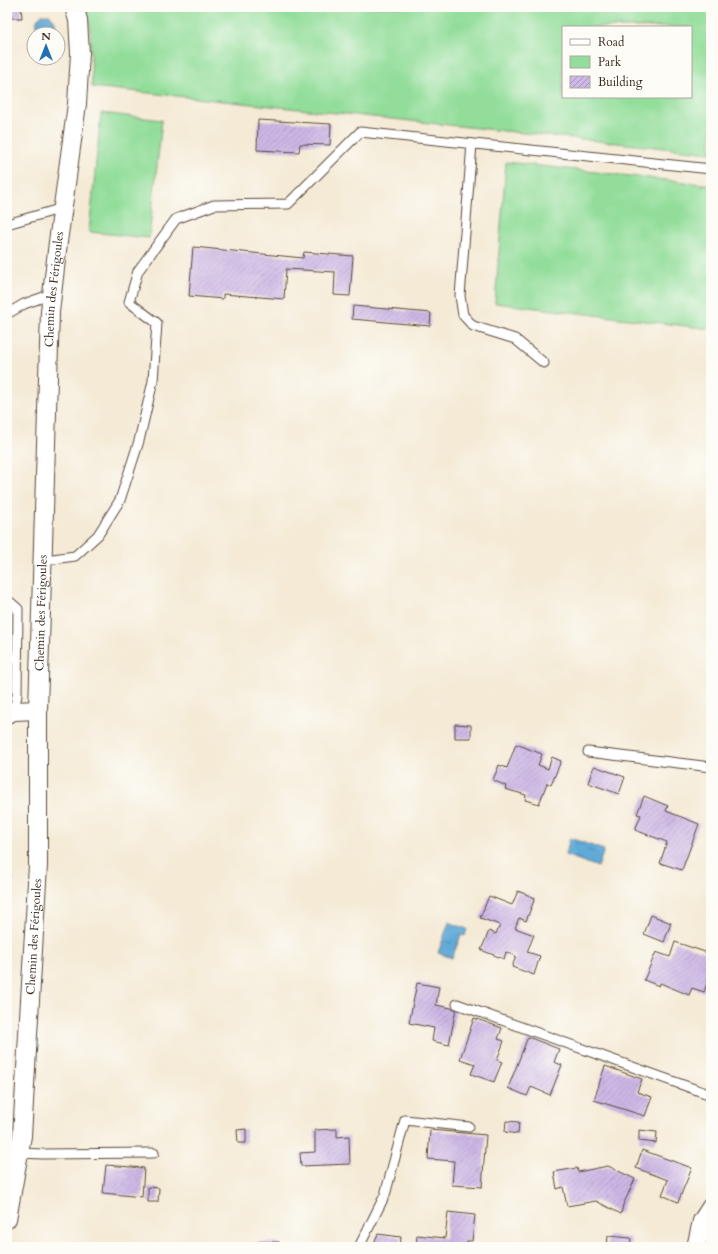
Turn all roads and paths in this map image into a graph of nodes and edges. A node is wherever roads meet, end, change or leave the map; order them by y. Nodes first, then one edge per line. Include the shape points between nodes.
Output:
1 (74, 7) edge
2 (472, 144) junction
3 (711, 169) edge
4 (63, 208) junction
5 (7, 224) edge
6 (52, 294) junction
7 (7, 314) edge
8 (544, 363) dead end
9 (42, 559) junction
10 (7, 602) edge
11 (38, 710) junction
12 (11, 712) edge
13 (588, 752) dead end
14 (711, 767) edge
15 (457, 1004) dead end
16 (711, 1094) edge
17 (469, 1127) dead end
18 (19, 1153) junction
19 (154, 1154) dead end
20 (708, 1217) edge
21 (7, 1219) edge
22 (359, 1247) edge
23 (696, 1247) edge

1 - 4 street, Chemin des Férigoules via 78,20 80,53 77,104
2 - 3 lane
2 - 8 lane via 460,296 463,315 473,326 515,339
2 - 9 lane via 360,132 288,204 214,205 176,219 138,271 129,302 157,323 153,381 139,441 120,500 98,535 75,556
4 - 5 lane
4 - 6 street, Chemin des Férigoules
6 - 7 lane via 24,304
6 - 9 street, Chemin des Férigoules
9 - 11 street, Chemin des Férigoules
10 - 12 lane via 18,609 17,694
11 - 12 street
11 - 18 street, Chemin des Férigoules via 38,865
13 - 14 lane
15 - 16 lane
17 - 22 lane via 405,1120 385,1195
18 - 19 lane
18 - 21 street, Chemin des Férigoules
20 - 23 street

